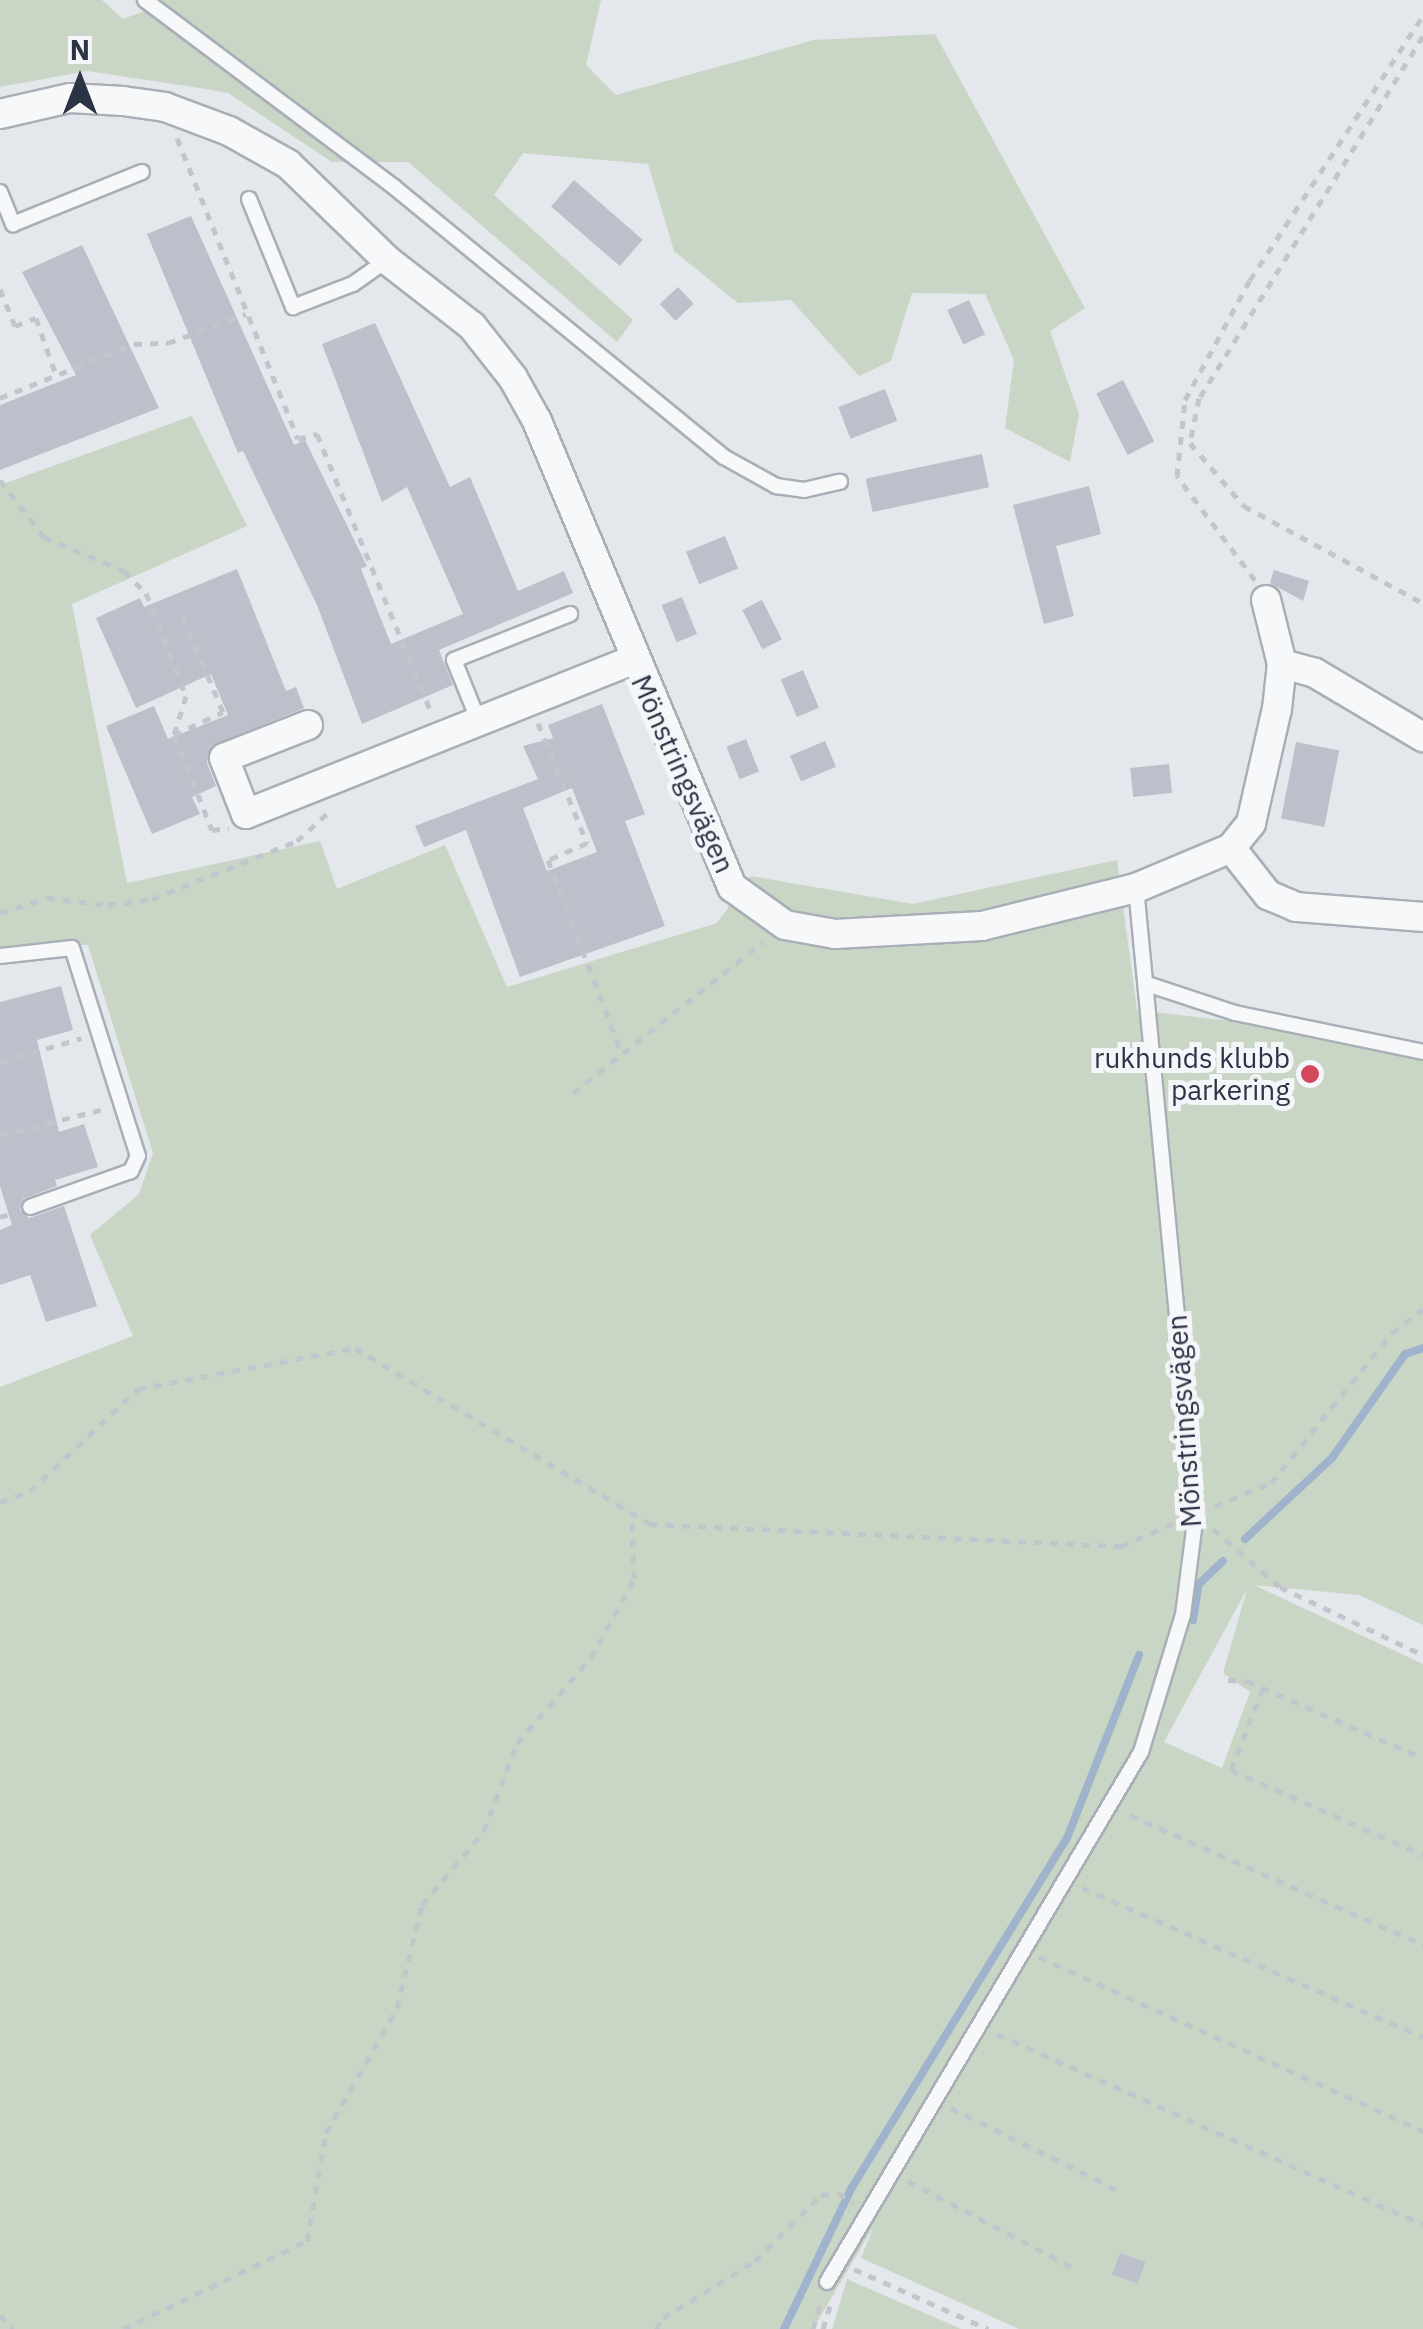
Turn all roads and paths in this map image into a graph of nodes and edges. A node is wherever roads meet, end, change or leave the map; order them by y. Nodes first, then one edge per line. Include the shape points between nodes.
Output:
1 (145, 0) edge
2 (1423, 16) edge
3 (1423, 36) edge
4 (165, 107) junction
5 (0, 114) edge
6 (142, 172) dead end
7 (0, 192) edge
8 (248, 199) dead end
9 (388, 260) junction
10 (0, 289) edge
11 (246, 314) junction
12 (56, 375) junction
13 (0, 398) edge
14 (0, 480) edge
15 (840, 482) dead end
16 (1266, 600) joint
17 (1423, 603) edge
18 (180, 614) dead end
19 (570, 614) dead end
20 (633, 660) junction
21 (1282, 664) junction
22 (536, 720) dead end
23 (478, 722) junction
24 (308, 725) dead end
25 (174, 736) junction
26 (442, 737) junction
27 (1423, 737) edge
28 (358, 770) junction
29 (246, 814) junction
30 (1231, 848) junction
31 (1136, 888) junction
32 (0, 913) edge
33 (1423, 917) edge
34 (785, 924) junction
35 (0, 956) edge
36 (1147, 984) junction
37 (99, 1033) junction
38 (1423, 1052) edge
39 (622, 1054) junction
40 (0, 1062) edge
41 (573, 1093) dead end
42 (121, 1104) junction
43 (0, 1134) edge
44 (30, 1207) dead end
45 (1423, 1310) edge
46 (0, 1502) edge
47 (632, 1514) junction
48 (1196, 1514) junction
49 (1423, 1655) edge
50 (1228, 1680) dead end
51 (1263, 1688) junction
52 (1423, 1758) edge
53 (1130, 1814) dead end
54 (1423, 1855) edge
55 (1064, 1880) junction
56 (1423, 1945) edge
57 (1026, 1951) junction
58 (982, 2026) junction
59 (1423, 2037) edge
60 (936, 2101) junction
61 (1423, 2132) edge
62 (889, 2171) junction
63 (1119, 2191) dead end
64 (853, 2202) dead end
65 (1423, 2224) edge
66 (836, 2262) junction
67 (1074, 2268) dead end
68 (827, 2282) junction
69 (0, 2315) edge
70 (12, 2329) edge
71 (123, 2329) edge
72 (656, 2329) edge
73 (812, 2329) edge
74 (823, 2329) edge
75 (988, 2329) edge

1 - 15 lane via 394,188 724,457 776,486 804,490
2 - 16 path via 1250,280 1185,400 1177,476
3 - 17 path via 1199,398 1190,443 1244,506
4 - 5 street, Mönstringsvägen via 70,98
4 - 9 street, Mönstringsvägen via 229,131 288,164
4 - 11 path
6 - 7 lane via 13,224
8 - 9 lane via 292,307 353,284
9 - 20 street, Mönstringsvägen via 472,326 513,378 593,542
10 - 12 path via 14,326 36,318
11 - 12 path via 168,343 134,344
11 - 26 path via 298,439 317,434
12 - 13 path
14 - 25 path via 44,537 124,571 146,593 186,696
16 - 21 street
18 - 25 path via 222,712
19 - 23 lane via 454,660
20 - 23 street, Mönstringsvägen
20 - 34 street, Mönstringsvägen via 732,887
21 - 27 street via 1314,673
21 - 30 street via 1250,823
22 - 39 path via 587,843 548,860
23 - 26 street, Mönstringsvägen
24 - 29 street via 224,758
25 - 29 path via 212,830 224,831
26 - 28 street, Mönstringsvägen
28 - 29 street, Mönstringsvägen
28 - 32 path via 334,808 297,841 232,868 152,899 108,906 46,898
30 - 31 street, Mönstringsvägen
30 - 33 street via 1268,896 1296,907
31 - 34 street, Mönstringsvägen via 930,934 835,934
31 - 36 lane, Mönstringsvägen
34 - 39 path
35 - 37 lane via 72,948
36 - 38 lane via 1235,1013
36 - 48 lane, Mönstringsvägen
37 - 40 path
37 - 42 lane
39 - 41 path
42 - 43 path
42 - 44 lane via 138,1156 131,1171
45 - 48 path via 1392,1333 1271,1483
46 - 47 path via 30,1490 138,1388 355,1348
47 - 48 path via 650,1524 1121,1546
47 - 71 path via 634,1579 600,1642 517,1743 484,1831 422,1905 397,2008 326,2133 306,2242
48 - 49 path via 1280,1587
48 - 55 lane, Mönstringsvägen via 1183,1616 1141,1752
50 - 51 path
51 - 52 path
51 - 54 path via 1231,1770
53 - 56 path
55 - 57 lane, Mönstringsvägen
55 - 59 path
57 - 58 lane, Mönstringsvägen
57 - 61 path
58 - 60 lane, Mönstringsvägen
58 - 65 path
60 - 62 lane, Mönstringsvägen
60 - 63 path
62 - 66 lane, Mönstringsvägen
62 - 67 path
64 - 72 path via 838,2193 821,2195 779,2242
66 - 68 lane, Mönstringsvägen
66 - 75 path
68 - 73 path
68 - 74 path via 832,2296
69 - 70 path

